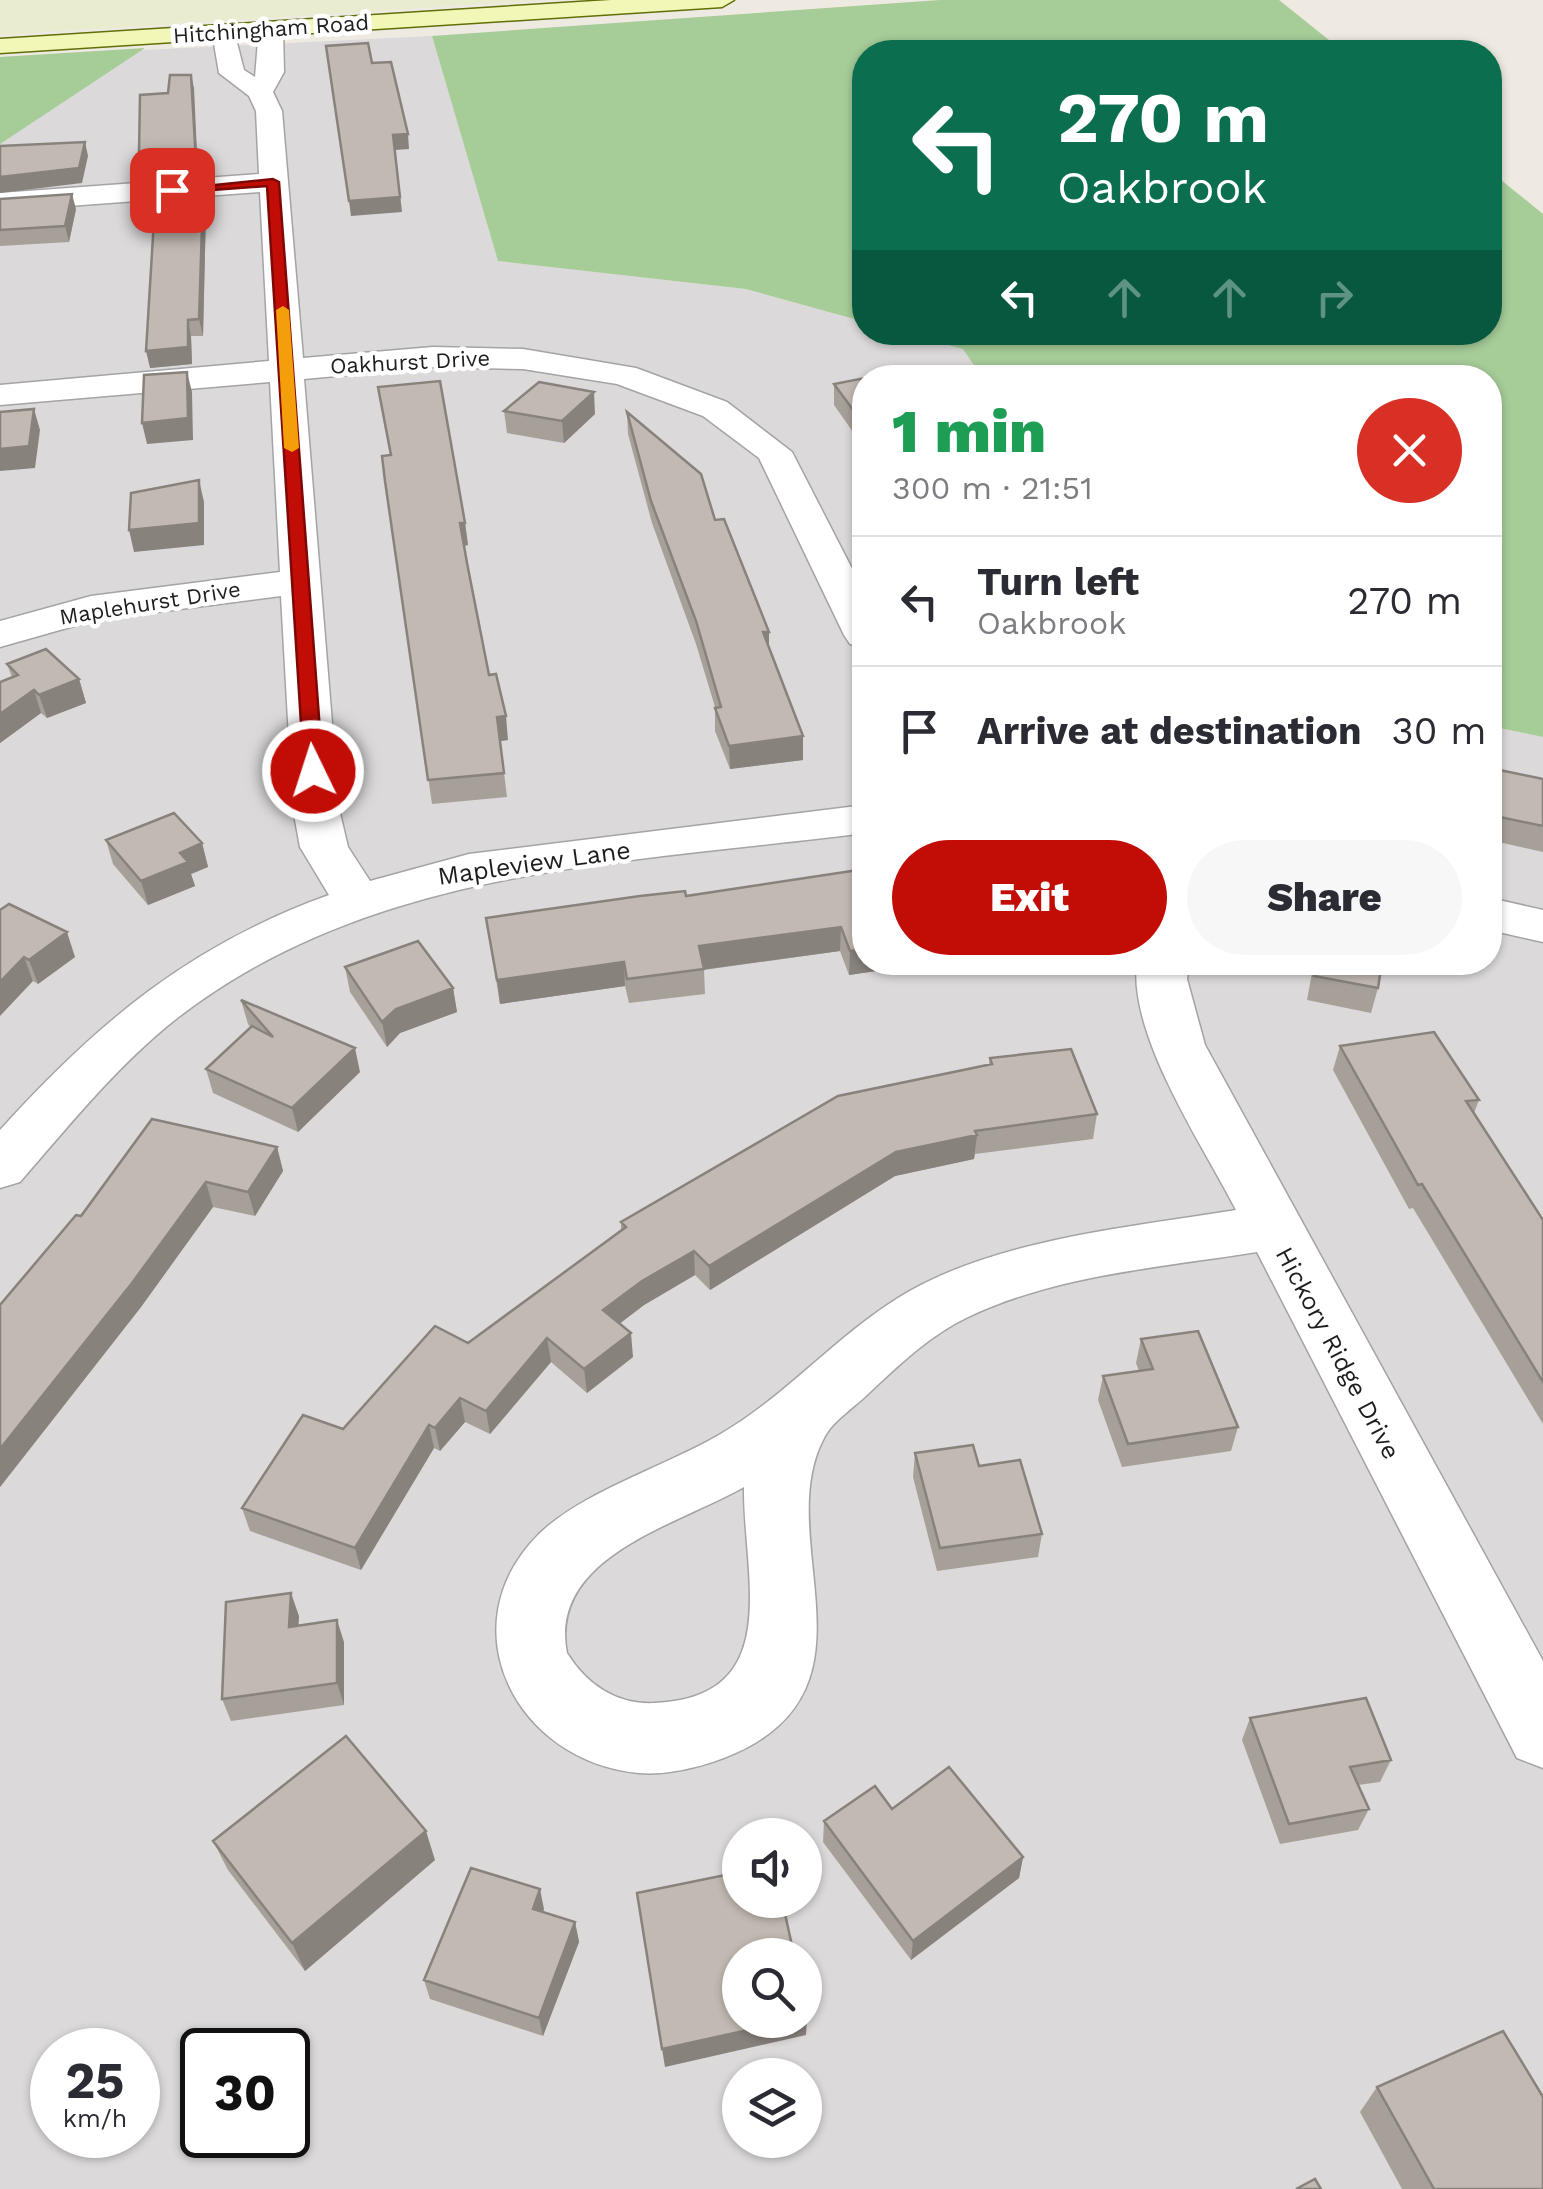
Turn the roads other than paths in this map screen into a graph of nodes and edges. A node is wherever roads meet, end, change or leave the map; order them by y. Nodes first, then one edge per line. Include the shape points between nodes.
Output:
1 (722, 0) edge
2 (271, 29) junction
3 (224, 32) junction
4 (0, 46) edge
5 (260, 92) junction
6 (273, 182) junction
7 (0, 202) edge
8 (286, 369) junction
9 (0, 395) edge
10 (301, 581) junction
11 (852, 610) edge
12 (0, 634) edge
13 (852, 821) edge
14 (357, 900) junction
15 (1502, 917) edge
16 (1543, 926) edge
17 (1162, 975) edge
18 (0, 1167) edge
19 (1271, 1227) junction
20 (800, 1416) junction
21 (1543, 1733) edge

1 - 2 street, Hitchingham Road
2 - 3 street, Hitchingham Road
2 - 5 street via 270,72
3 - 4 street, Hitchingham Road
3 - 5 street via 232,72
5 - 6 street via 269,111
6 - 7 street
6 - 8 street
8 - 9 street, Oakhurst Drive
8 - 10 street
8 - 11 street, Oakhurst Drive via 433,357 523,359 624,376 715,409 774,452
10 - 12 street, Maplehurst Drive via 90,608
10 - 14 street via 316,809 324,847
13 - 14 street, Mapleview Lane via 469,869
14 - 18 street, Mapleview Lane via 218,965 160,1006 110,1047
15 - 16 street
17 - 19 street, Hickory Ridge Drive via 1178,1045
19 - 20 street via 1091,1257 963,1292 874,1346
19 - 21 street, Hickory Ridge Drive
20 - 20 street via 676,1492 595,1530 538,1583 526,1621 528,1648 542,1678 588,1724 653,1740 697,1733 736,1720 761,1694 788,1629 777,1484

